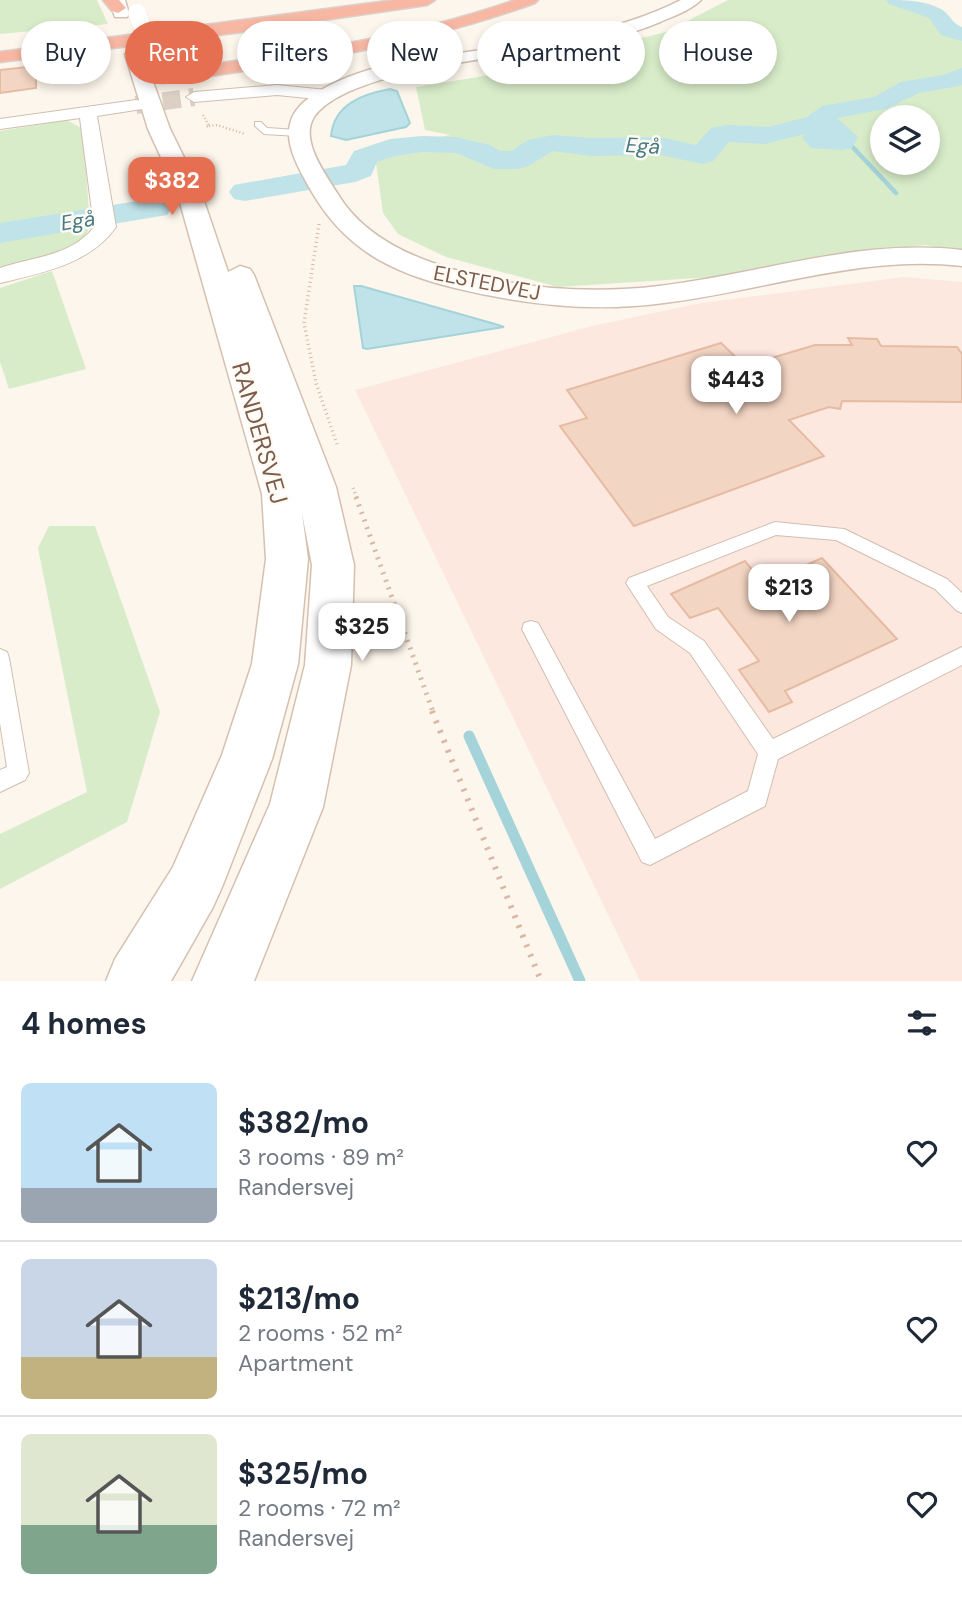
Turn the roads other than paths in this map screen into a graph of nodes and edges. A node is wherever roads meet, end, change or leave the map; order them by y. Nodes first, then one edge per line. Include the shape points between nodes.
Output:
1 (362, 0) edge
2 (427, 0) edge
3 (530, 0) edge
4 (693, 0) edge
5 (0, 40) edge
6 (0, 46) edge
7 (0, 57) edge
8 (223, 67) tunnel mouth
9 (154, 84) edge
10 (159, 84) edge
11 (327, 95) junction
12 (135, 105) tunnel mouth
13 (88, 112) junction
14 (192, 116) junction
15 (0, 124) edge
16 (258, 124) dead end
17 (298, 133) junction
18 (962, 258) edge
19 (0, 276) edge
20 (962, 605) edge
21 (531, 629) dead end
22 (962, 656) edge
23 (0, 658) edge
24 (769, 752) junction
25 (0, 781) edge
26 (136, 981) edge
27 (223, 981) edge

1 - 5 highway
1 - 6 highway
2 - 7 highway
3 - 8 highway via 411,37
4 - 11 main road via 621,30 379,73
9 - 26 main road, RANDERSVEJ via 159,129 189,192 281,494 287,559 275,664 246,759 193,887
10 - 14 main road, RANDERSVEJ
11 - 14 street via 261,89
11 - 17 main road via 308,111
12 - 13 street
13 - 15 street
13 - 19 street via 105,227 93,244 72,254
14 - 27 main road, RANDERSVEJ via 207,186 317,487 333,565 328,665 296,807
16 - 17 lane via 264,131
17 - 18 main road, ELSTEDVEJ via 300,146 345,223 377,248 428,272 508,291 581,298 655,296 894,254
20 - 24 lane via 940,584 838,534 775,527 635,583 663,623 697,647
21 - 24 lane via 650,854 757,798
22 - 24 lane
23 - 25 lane via 18,773

